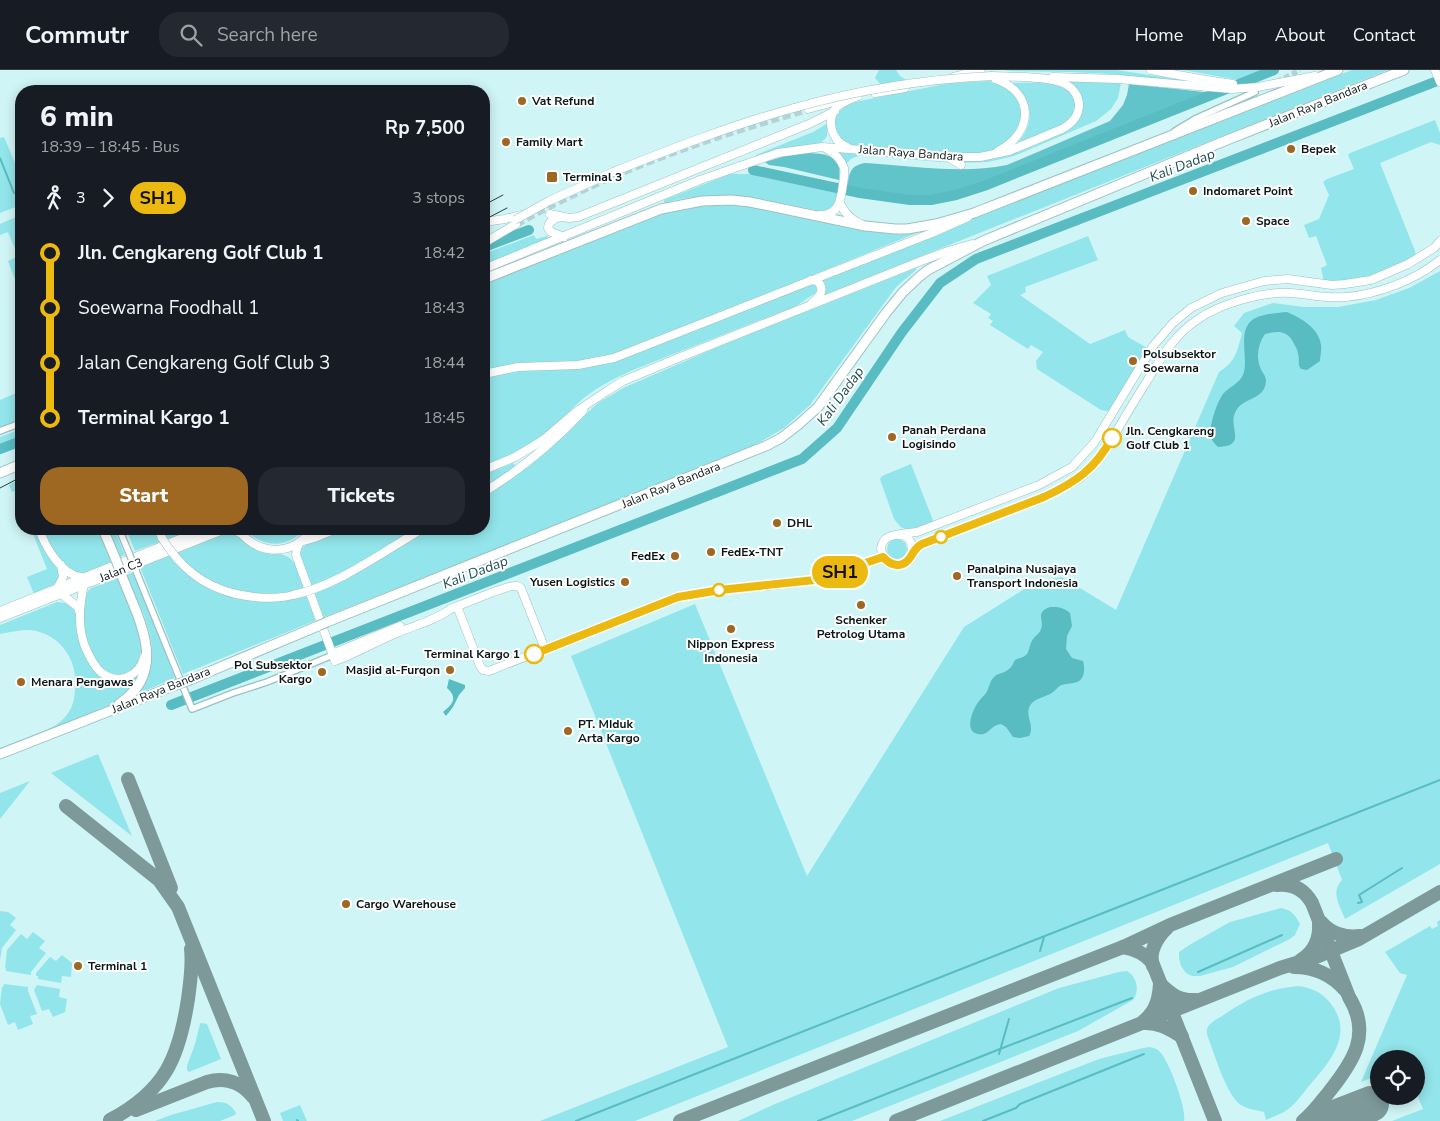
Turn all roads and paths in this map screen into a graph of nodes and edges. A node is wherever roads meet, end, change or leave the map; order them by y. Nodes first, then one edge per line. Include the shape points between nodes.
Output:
1 (980, 70) edge
2 (1151, 70) edge
3 (1404, 70) edge
4 (1435, 70) edge
5 (1336, 71) edge
6 (951, 77) junction
7 (1034, 78) junction
8 (1440, 82) edge
9 (1200, 83) junction
10 (1255, 92) dead end
11 (858, 96) junction
12 (808, 109) tunnel mouth
13 (834, 111) junction
14 (831, 126) junction
15 (1154, 143) junction
16 (820, 147) junction
17 (861, 150) junction
18 (991, 155) junction
19 (947, 156) junction
20 (961, 165) dead end
21 (840, 202) junction
22 (537, 212) dead end
23 (974, 213) junction
24 (550, 214) dead end
25 (813, 214) junction
26 (561, 217) junction
27 (490, 221) edge
28 (516, 224) tunnel mouth
29 (865, 226) junction
30 (490, 235) edge
31 (564, 237) junction
32 (490, 239) edge
33 (983, 241) junction
34 (1440, 241) edge
35 (1440, 260) edge
36 (490, 267) edge
37 (490, 277) edge
38 (806, 281) junction
39 (799, 310) junction
40 (490, 373) edge
41 (596, 397) junction
42 (1108, 420) junction
43 (15, 425) edge
44 (1119, 427) junction
45 (0, 431) edge
46 (15, 467) edge
47 (490, 467) edge
48 (1072, 467) junction
49 (15, 471) edge
50 (0, 474) edge
51 (1079, 478) junction
52 (1039, 485) junction
53 (490, 488) edge
54 (1044, 497) junction
55 (900, 534) junction
56 (41, 535) edge
57 (106, 535) edge
58 (122, 535) edge
59 (162, 535) edge
60 (191, 535) edge
61 (208, 535) edge
62 (244, 535) edge
63 (306, 535) edge
64 (321, 535) edge
65 (412, 535) edge
66 (300, 542) junction
67 (282, 549) junction
68 (911, 555) junction
69 (883, 557) junction
70 (296, 559) junction
71 (61, 565) junction
72 (83, 581) junction
73 (59, 591) junction
74 (454, 607) junction
75 (0, 610) edge
76 (79, 611) junction
77 (0, 618) edge
78 (139, 620) junction
79 (546, 649) junction
80 (332, 654) junction
81 (94, 717) junction
82 (0, 754) edge

1 - 6 street
2 - 9 street
3 - 33 main road, Jalan Raya Bandara
4 - 8 street
5 - 9 street via 1248,86
5 - 15 main road, Jalan Raya Bandara
6 - 11 street
6 - 18 street via 1004,81 1022,99 1025,113 1022,130 1009,145
7 - 9 street via 1062,76
7 - 18 street, Jalan Raya Bandara via 1069,86 1077,96 1076,118 1068,126 1018,148
7 - 30 street, Jalan Raya Bandara, bridge via 980,77 913,83 834,97 765,116 613,172 549,201
10 - 15 street via 1195,119
11 - 12 street
11 - 13 street
13 - 14 street
13 - 26 street via 578,217
14 - 16 street via 828,139
14 - 17 street via 839,143
15 - 23 main road, Jalan Raya Bandara
16 - 17 street, Jalan Raya Bandara
16 - 21 street via 826,148 842,163 845,175
16 - 31 street, Jalan Raya Bandara via 784,151 758,159
17 - 19 street, Jalan Raya Bandara
18 - 19 street, Jalan Raya Bandara
19 - 20 street
21 - 25 street via 825,215
21 - 29 street via 855,221
22 - 27 street
23 - 29 main road, Jalan Raya Bandara via 907,229
23 - 38 street, Jalan Raya Bandara via 954,224
24 - 26 street
25 - 29 main road, Jalan Raya Bandara
25 - 37 main road, Jalan Raya Bandara via 731,200 680,204
26 - 31 street via 552,220 548,228
28 - 32 street
31 - 36 street, Jalan Raya Bandara
33 - 39 street, Jalan Raya Bandara via 948,251
33 - 81 main road, Jalan Raya Bandara, bridge via 928,270 903,292 818,407 781,438
34 - 42 street via 1408,264 1371,280 1332,285 1288,279 1264,281 1222,293 1191,308 1153,346
35 - 44 street via 1375,292 1332,298 1288,292 1266,294 1207,314 1173,341
38 - 39 street via 817,281 822,287 821,292 814,301
38 - 40 street, Jalan Raya Bandara via 614,358 578,365 518,367
39 - 41 street, Jalan Raya Bandara via 678,358
41 - 47 street, Jalan Raya Bandara via 536,444
41 - 53 street, Jalan Raya Bandara via 550,442
42 - 44 street
42 - 48 street via 1094,443
43 - 45 street
44 - 51 street via 1106,450
46 - 50 main road
48 - 51 street
48 - 52 street
49 - 50 main road
51 - 54 street
52 - 54 street
52 - 55 street via 917,532
54 - 68 street via 922,544
55 - 68 street via 910,542
55 - 69 street via 885,540
56 - 71 street
57 - 78 main road, bridge
58 - 80 street, bridge via 192,709
59 - 65 street, bridge via 176,558 207,584 230,593 268,598 303,593 327,583
60 - 72 street, Jalan C3
61 - 72 street, Jalan C3
62 - 67 street via 258,546
63 - 66 street
64 - 66 street
66 - 67 street
66 - 70 street
67 - 70 street
68 - 69 street via 899,565
69 - 79 street via 815,580 678,597
70 - 80 street
71 - 72 street
71 - 73 street via 63,577
72 - 73 street, Jalan C3
72 - 76 street
73 - 75 street, Jalan C3
73 - 76 street via 78,606
73 - 77 street, Jalan C3
74 - 79 street via 483,670 489,671
74 - 79 street via 510,586 520,587
74 - 80 street
76 - 78 street via 80,629 87,650 99,670 114,678 130,676 141,666 144,649
78 - 81 main road via 147,649 145,670 140,681 124,700
81 - 82 main road, Jalan Raya Bandara

